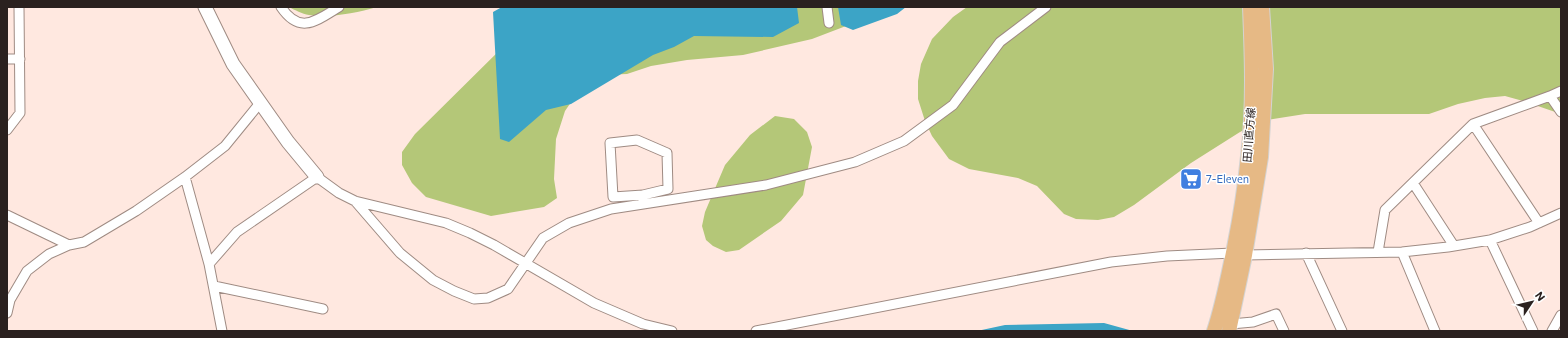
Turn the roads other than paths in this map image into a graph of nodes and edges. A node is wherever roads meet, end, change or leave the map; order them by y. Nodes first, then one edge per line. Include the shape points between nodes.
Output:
1 (19, 7) edge
2 (205, 7) edge
3 (281, 7) edge
4 (339, 7) edge
5 (827, 7) edge
6 (1046, 7) edge
7 (1250, 7) edge
8 (1262, 7) edge
9 (829, 23) dead end
10 (7, 59) edge
11 (20, 59) junction
12 (1561, 91) edge
13 (1550, 96) junction
14 (260, 103) junction
15 (1561, 112) edge
16 (1473, 124) junction
17 (7, 130) edge
18 (186, 177) junction
19 (317, 177) junction
20 (1413, 183) junction
21 (643, 200) junction
22 (355, 201) junction
23 (1561, 213) edge
24 (7, 215) edge
25 (1539, 223) junction
26 (1490, 240) junction
27 (68, 245) junction
28 (1454, 246) junction
29 (1378, 252) junction
30 (1402, 252) junction
31 (1239, 254) junction
32 (1306, 254) junction
33 (525, 263) junction
34 (209, 264) junction
35 (214, 286) junction
36 (323, 308) dead end
37 (7, 313) edge
38 (1561, 315) edge
39 (1230, 328) edge
40 (222, 331) edge
41 (672, 331) edge
42 (756, 331) edge
43 (1214, 331) edge
44 (1284, 331) edge
45 (1342, 331) edge
46 (1435, 331) edge
47 (1533, 331) edge
48 (1552, 331) edge

1 - 11 street
2 - 14 street via 234,64
3 - 4 street via 287,16 299,23 316,21
5 - 9 street
6 - 21 street via 1000,42 953,105 904,141 855,162 766,184
7 - 31 main road, 田川直方線 via 1252,71 1249,154
8 - 31 main road, 田川直方線 via 1266,69 1261,157
10 - 11 street
11 - 17 street via 20,113
12 - 13 street
13 - 15 street
13 - 16 street
14 - 18 street via 225,146
14 - 19 street
16 - 20 street
16 - 25 street
18 - 27 street via 84,242
18 - 34 street
19 - 22 street
19 - 34 street via 237,232
20 - 28 street
20 - 29 street via 1385,210
21 - 21 street via 668,189 667,153 637,140 610,143 613,197
21 - 33 street via 569,224 542,238
22 - 33 street via 446,223
22 - 33 street via 400,252 433,280 474,299 488,298 508,289
23 - 25 street
24 - 27 street
25 - 26 street
26 - 28 street
26 - 47 street
27 - 37 street via 49,254 27,271 10,300
28 - 30 street
29 - 30 street
29 - 32 street
30 - 46 street
31 - 32 street
31 - 39 main road, 田川直方線
31 - 42 street via 1167,256 1110,262
31 - 43 main road, 田川直方線
32 - 45 street
33 - 41 street via 594,304 643,324
34 - 35 street
35 - 36 street
35 - 40 street
38 - 48 street
39 - 44 street via 1276,314

